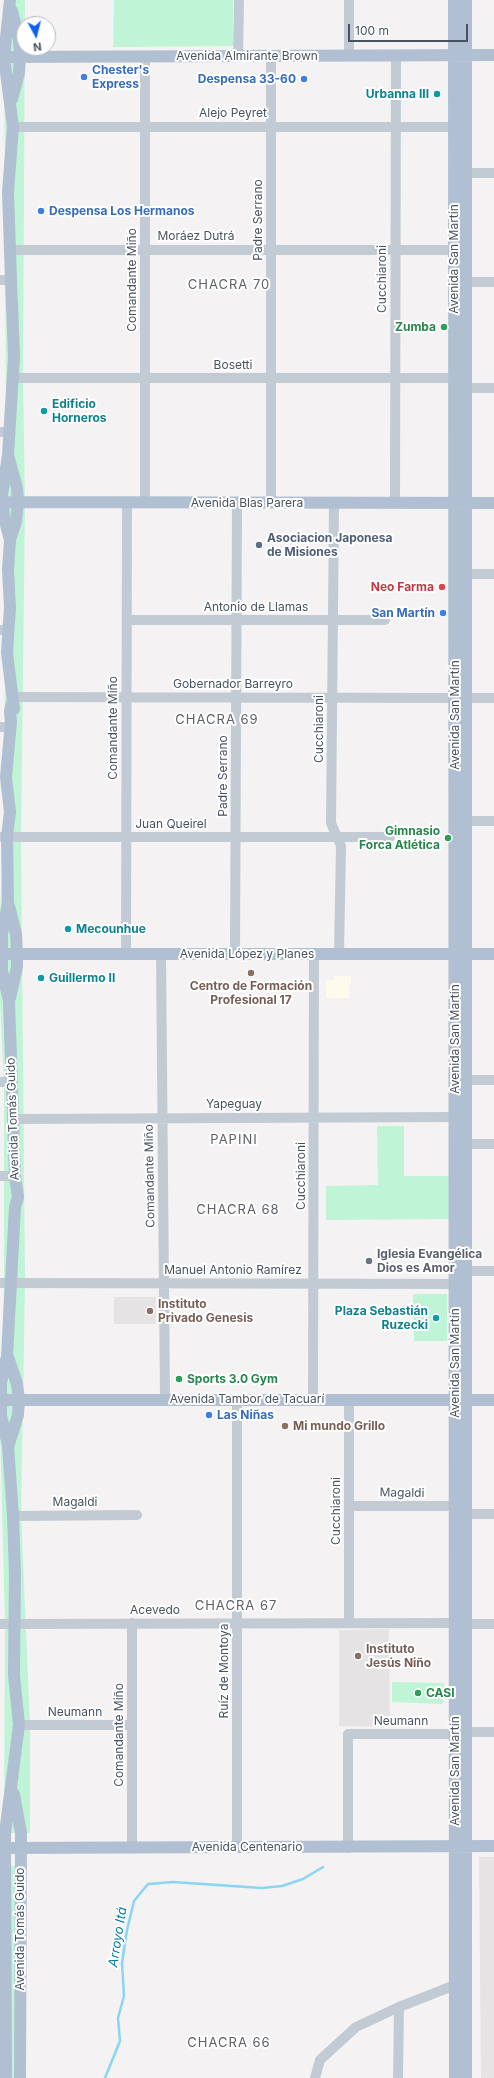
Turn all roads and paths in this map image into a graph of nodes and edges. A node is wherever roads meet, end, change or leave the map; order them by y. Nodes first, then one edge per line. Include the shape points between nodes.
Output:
1 (238, 0) edge
2 (349, 0) edge
3 (454, 0) edge
4 (466, 0) edge
5 (10, 3) edge
6 (238, 56) junction
7 (270, 56) junction
8 (349, 56) junction
9 (396, 56) junction
10 (460, 56) junction
11 (494, 56) edge
12 (2, 57) edge
13 (20, 57) junction
14 (145, 57) junction
15 (11, 104) junction
16 (145, 126) junction
17 (271, 126) junction
18 (396, 126) junction
19 (12, 127) junction
20 (454, 127) junction
21 (466, 172) junction
22 (494, 173) edge
23 (145, 249) junction
24 (271, 249) junction
25 (10, 250) junction
26 (395, 250) junction
27 (454, 250) junction
28 (0, 280) edge
29 (12, 280) junction
30 (466, 282) junction
31 (494, 282) edge
32 (12, 378) junction
33 (145, 378) junction
34 (271, 378) junction
35 (395, 378) junction
36 (454, 378) junction
37 (466, 388) junction
38 (494, 388) edge
39 (4, 432) edge
40 (8, 455) junction
41 (1, 502) edge
42 (18, 503) junction
43 (127, 503) junction
44 (145, 503) junction
45 (236, 503) junction
46 (271, 503) junction
47 (334, 503) junction
48 (395, 503) junction
49 (460, 503) junction
50 (494, 503) edge
51 (10, 540) junction
52 (466, 574) junction
53 (494, 574) edge
54 (127, 620) junction
55 (236, 620) junction
56 (332, 620) junction
57 (384, 620) dead end
58 (4, 630) edge
59 (126, 697) junction
60 (236, 697) junction
61 (332, 697) junction
62 (460, 698) junction
63 (494, 698) edge
64 (12, 700) junction
65 (7, 725) edge
66 (466, 821) junction
67 (494, 821) edge
68 (4, 837) edge
69 (126, 837) junction
70 (236, 837) junction
71 (337, 837) junction
72 (390, 837) dead end
73 (8, 903) junction
74 (1, 953) edge
75 (17, 953) junction
76 (235, 953) junction
77 (126, 954) junction
78 (161, 954) junction
79 (314, 954) junction
80 (339, 954) junction
81 (460, 954) junction
82 (494, 954) edge
83 (9, 1002) junction
84 (466, 1080) junction
85 (494, 1080) edge
86 (6, 1082) edge
87 (314, 1117) junction
88 (455, 1117) junction
89 (162, 1118) junction
90 (14, 1119) junction
91 (466, 1144) junction
92 (494, 1144) edge
93 (0, 1176) edge
94 (15, 1176) junction
95 (467, 1271) junction
96 (494, 1271) edge
97 (5, 1282) edge
98 (164, 1283) junction
99 (314, 1283) junction
100 (455, 1284) junction
101 (7, 1356) junction
102 (19, 1399) junction
103 (165, 1399) junction
104 (236, 1399) junction
105 (313, 1399) junction
106 (349, 1399) junction
107 (0, 1400) edge
108 (460, 1400) junction
109 (494, 1400) edge
110 (8, 1446) junction
111 (349, 1506) junction
112 (455, 1506) junction
113 (466, 1514) junction
114 (494, 1514) edge
115 (137, 1515) dead end
116 (13, 1516) junction
117 (349, 1622) junction
118 (132, 1623) junction
119 (237, 1623) junction
120 (0, 1624) edge
121 (14, 1624) junction
122 (460, 1624) junction
123 (494, 1624) edge
124 (18, 1725) junction
125 (132, 1725) junction
126 (494, 1732) edge
127 (461, 1733) junction
128 (12, 1781) junction
129 (461, 1846) junction
130 (494, 1846) edge
131 (20, 1847) junction
132 (132, 1847) junction
133 (237, 1847) junction
134 (3, 1848) edge
135 (348, 1848) junction
136 (3, 1960) edge
137 (455, 1985) junction
138 (399, 2007) junction
139 (4, 2073) edge
140 (20, 2078) edge
141 (315, 2078) edge
142 (398, 2078) edge
143 (455, 2078) edge
144 (466, 2078) edge

1 - 6 street
2 - 8 street
3 - 10 main road, Avenida San Martín
4 - 10 main road, Avenida San Martín
5 - 12 main road, Avenida Tomás Guido
5 - 13 main road, Avenida Tomás Guido via 19,40
6 - 7 main road, Avenida Almirante Brown
6 - 14 main road, Avenida Almirante Brown
7 - 8 main road, Avenida Almirante Brown
7 - 17 street, Padre Serrano
8 - 9 main road, Avenida Almirante Brown
9 - 10 main road, Avenida Almirante Brown
9 - 18 street, Cucchiaroni
10 - 11 main road, Avenida Almirante Brown
10 - 20 main road, Avenida San Martín
10 - 21 main road, Avenida San Martín
12 - 13 main road, Avenida Almirante Brown
12 - 15 main road, Avenida Tomás Guido
13 - 14 main road, Avenida Almirante Brown
13 - 15 main road, Avenida Tomás Guido via 19,73
14 - 16 street, Comandante Miño
15 - 19 main road, Avenida Tomás Guido
16 - 17 street, Alejo Peyret
16 - 19 street, Alejo Peyret
16 - 23 street, Comandante Miño
17 - 18 street, Alejo Peyret
17 - 24 street, Padre Serrano
18 - 20 street, Alejo Peyret
18 - 26 street, Cucchiaroni
19 - 25 main road, Avenida Tomás Guido via 8,192
20 - 27 main road, Avenida San Martín
21 - 22 street
21 - 30 main road, Avenida San Martín
23 - 24 street, Moráez Dutrá
23 - 25 street, Moráez Dutrá
23 - 33 street, Comandante Miño
24 - 26 street, Moráez Dutrá
24 - 34 street, Padre Serrano
25 - 29 main road, Avenida Tomás Guido
26 - 27 street, Moráez Dutrá
26 - 35 street, Cucchiaroni
27 - 36 main road, Avenida San Martín
28 - 29 street
29 - 32 main road, Avenida Tomás Guido
30 - 31 street
30 - 37 main road, Avenida San Martín
32 - 33 street, Bosetti
32 - 39 main road, Avenida Tomás Guido
33 - 34 street, Bosetti
33 - 44 street, Comandante Miño
34 - 35 street, Bosetti
34 - 46 street, Padre Serrano
35 - 36 street, Bosetti
35 - 48 street, Cucchiaroni
36 - 49 main road, Avenida San Martín
37 - 38 street
37 - 49 main road, Avenida San Martín
39 - 40 main road, Avenida Tomás Guido
40 - 41 main road, Avenida Tomás Guido
40 - 42 main road, Avenida Tomás Guido via 17,488
41 - 42 main road, Avenida Blas Parera
41 - 51 main road, Avenida Tomás Guido
42 - 43 main road, Avenida Blas Parera
42 - 51 main road, Avenida Tomás Guido
43 - 44 main road, Avenida Blas Parera
43 - 54 street, Comandante Miño
44 - 45 main road, Avenida Blas Parera
45 - 46 main road, Avenida Blas Parera
45 - 55 street, Padre Serrano
46 - 47 main road, Avenida Blas Parera
47 - 48 main road, Avenida Blas Parera
47 - 56 street, Cucchiaroni
48 - 49 main road, Avenida Blas Parera
49 - 50 main road, Avenida Blas Parera
49 - 52 main road, Avenida San Martín
49 - 62 main road, Avenida San Martín
51 - 58 main road, Avenida Tomás Guido via 10,608
52 - 53 street
52 - 62 main road, Avenida San Martín
54 - 55 street, Antonio de Llamas
54 - 59 street, Comandante Miño
55 - 56 street, Antonio de Llamas
55 - 60 street, Padre Serrano
56 - 57 street, Antonio de Llamas
56 - 61 street, Cucchiaroni
58 - 64 main road, Avenida Tomás Guido
59 - 60 street, Gobernador Barreyro
59 - 64 street, Gobernador Barreyro
59 - 69 street, Comandante Miño
60 - 61 street, Gobernador Barreyro
60 - 70 street, Padre Serrano
61 - 62 street, Gobernador Barreyro
61 - 71 street, Cucchiaroni via 331,823
62 - 63 street, Gobernador Barreyro
62 - 66 main road, Avenida San Martín
62 - 81 main road, Avenida San Martín
64 - 65 main road, Avenida Tomás Guido via 15,711
65 - 68 main road, Avenida Tomás Guido via 6,777 10,812
66 - 67 street
66 - 81 main road, Avenida San Martín
68 - 69 street, Juan Queirel
68 - 73 main road, Avenida Tomás Guido
69 - 70 street, Juan Queirel
69 - 77 street, Comandante Miño
70 - 71 street, Juan Queirel
70 - 76 street, Padre Serrano
71 - 72 street, Juan Queirel
71 - 80 street, Cucchiaroni via 341,846
73 - 74 main road, Avenida Tomás Guido
73 - 75 main road, Avenida Tomás Guido via 16,934
74 - 75 main road, Avenida López y Planes
74 - 83 main road, Avenida Tomás Guido
75 - 77 main road, Avenida López y Planes
75 - 83 main road, Avenida Tomás Guido
76 - 78 main road, Avenida López y Planes
76 - 79 main road, Avenida López y Planes
77 - 78 main road, Avenida López y Planes
78 - 89 street, Comandante Miño
79 - 80 main road, Avenida López y Planes
79 - 87 street, Cucchiaroni
80 - 81 main road, Avenida López y Planes
81 - 82 main road, Avenida López y Planes
81 - 84 main road, Avenida San Martín
81 - 88 main road, Avenida San Martín
83 - 86 main road, Avenida Tomás Guido
84 - 85 street
84 - 91 main road, Avenida San Martín
86 - 90 main road, Avenida Tomás Guido
87 - 88 street, Yapeguay
87 - 89 street, Yapeguay
87 - 99 street, Cucchiaroni
88 - 100 main road, Avenida San Martín
89 - 90 street, Yapeguay
89 - 98 street, Comandante Miño
90 - 94 main road, Avenida Tomás Guido
91 - 92 street
91 - 95 main road, Avenida San Martín
93 - 94 street
94 - 97 main road, Avenida Tomás Guido via 18,1197
95 - 96 street
95 - 108 main road, Avenida San Martín
97 - 98 street, Manuel Antonio Ramírez
97 - 101 main road, Avenida Tomás Guido
98 - 99 street, Manuel Antonio Ramírez
98 - 103 street, Comandante Miño
99 - 100 street, Manuel Antonio Ramírez
99 - 105 street, Cucchiaroni
100 - 108 main road, Avenida San Martín
101 - 102 main road, Avenida Tomás Guido via 17,1384
101 - 107 main road, Avenida Tomás Guido
102 - 103 main road, Avenida Tambor de Tacuarí
102 - 107 main road, Avenida Tambor de Tacuarí
102 - 110 main road, Avenida Tomás Guido via 18,1415
103 - 104 main road, Avenida Tambor de Tacuarí
104 - 105 main road, Avenida Tambor de Tacuarí
104 - 119 street, Ruíz de Montoya
105 - 106 main road, Avenida Tambor de Tacuarí
106 - 108 main road, Avenida Tambor de Tacuarí
106 - 111 street, Cucchiaroni
107 - 110 main road, Avenida Tomás Guido
108 - 109 main road, Avenida Tambor de Tacuarí
108 - 112 main road, Avenida San Martín
108 - 113 main road, Avenida San Martín
110 - 116 main road, Avenida Tomás Guido
111 - 112 street, Magaldi
111 - 117 street, Cucchiaroni
112 - 122 main road, Avenida San Martín
113 - 114 street
113 - 122 main road, Avenida San Martín
115 - 116 street, Magaldi
116 - 121 main road, Avenida Tomás Guido
117 - 119 street, Acevedo
117 - 122 street, Acevedo
118 - 119 street, Acevedo
118 - 121 street, Acevedo
118 - 125 street, Comandante Miño
119 - 133 street, Ruíz de Montoya
120 - 121 street, Acevedo
121 - 124 main road, Avenida Tomás Guido via 14,1675
122 - 123 street, Acevedo
122 - 127 main road, Avenida San Martín
124 - 125 street, Neumann
124 - 128 main road, Avenida Tomás Guido
125 - 132 street, Comandante Miño
126 - 127 street, Neumann
127 - 129 main road, Avenida San Martín
127 - 135 street, Neumann via 348,1734
128 - 131 main road, Avenida Tomás Guido via 21,1833
128 - 134 main road, Avenida Tomás Guido
129 - 130 main road, Avenida Centenario
129 - 135 main road, Avenida Centenario
129 - 137 main road, Avenida San Martín
129 - 144 main road, Avenida San Martín
131 - 132 main road, Avenida Centenario
131 - 134 main road, Avenida Centenario
131 - 140 main road, Avenida Tomás Guido
132 - 133 main road, Avenida Centenario
133 - 135 main road, Avenida Centenario
134 - 136 main road, Avenida Tomás Guido
136 - 139 main road, Avenida Tomás Guido
137 - 138 street
137 - 143 main road, Avenida San Martín
138 - 141 street via 356,2027 320,2060
138 - 142 street

